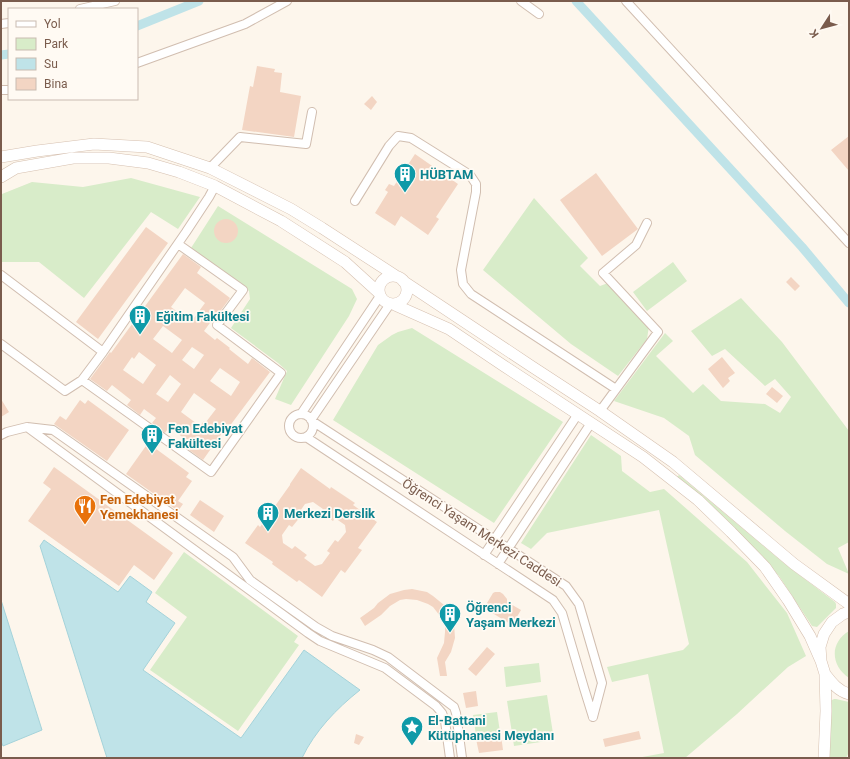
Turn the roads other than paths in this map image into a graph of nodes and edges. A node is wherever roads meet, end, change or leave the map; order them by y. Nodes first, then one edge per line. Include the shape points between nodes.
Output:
1 (115, 1) edge
2 (287, 1) edge
3 (521, 1) edge
4 (626, 1) edge
5 (84, 8) edge
6 (539, 14) dead end
7 (138, 63) edge
8 (312, 112) dead end
9 (1, 157) edge
10 (1, 167) edge
11 (210, 168) junction
12 (1, 172) edge
13 (1, 177) edge
14 (214, 186) junction
15 (355, 201) dead end
16 (647, 223) dead end
17 (849, 243) edge
18 (178, 244) junction
19 (1, 275) edge
20 (400, 278) junction
21 (379, 294) junction
22 (392, 304) junction
23 (1, 344) edge
24 (103, 352) junction
25 (82, 380) junction
26 (616, 389) junction
27 (600, 411) junction
28 (301, 414) junction
29 (578, 414) junction
30 (311, 420) junction
31 (591, 423) junction
32 (27, 427) junction
33 (1, 435) edge
34 (306, 436) junction
35 (495, 540) junction
36 (508, 548) junction
37 (484, 555) junction
38 (498, 564) junction
39 (849, 604) edge
40 (849, 612) edge
41 (821, 661) junction
42 (825, 674) junction
43 (849, 694) edge
44 (450, 758) edge
45 (462, 758) edge
46 (824, 758) edge

1 - 5 street
2 - 7 street via 245,24
3 - 6 street
4 - 17 street
8 - 11 street via 306,144 240,137
9 - 11 street via 94,144 147,147
10 - 12 street
11 - 20 street via 291,209
13 - 14 street via 16,168 73,158 109,158 148,163
14 - 18 street
14 - 21 street via 281,221 345,262
15 - 26 street via 398,136 411,138 470,175 476,184 476,192 461,270 463,284 471,294
16 - 26 street via 636,245 603,273 658,332
18 - 24 street
18 - 25 street via 242,290 217,325 281,373 278,378 211,472
19 - 24 street
20 - 21 street via 383,279
20 - 22 street via 406,284 405,298
20 - 27 street
21 - 22 street via 382,300
21 - 28 street
22 - 29 street via 449,329
22 - 30 street
23 - 25 street via 64,391
24 - 25 street
26 - 27 street
27 - 39 street via 673,462 794,564
28 - 30 street
28 - 34 street via 290,420 290,429 294,436
29 - 31 street
29 - 35 street
30 - 34 street via 312,431
30 - 35 street, Öğrenci Yaşam Merkezi Caddesi
31 - 36 street
31 - 41 street via 643,457 698,500 751,552 788,600 810,636
32 - 33 street
32 - 44 street via 308,633 320,641 385,668 436,706 445,721
32 - 45 street via 53,430 233,557 250,580 316,627 332,636 388,657 454,707
34 - 37 street, Öğrenci Yaşam Merkezi Caddesi
35 - 36 street, Öğrenci Yaşam Merkezi Caddesi
35 - 37 street
36 - 38 street
36 - 38 street, Öğrenci Yaşam Merkezi Caddesi via 566,586 579,604 602,683 593,717 562,613 553,600
37 - 38 street, Öğrenci Yaşam Merkezi Caddesi
40 - 41 street via 832,622 824,634 820,647
41 - 42 street
42 - 43 street via 834,685
42 - 46 street

